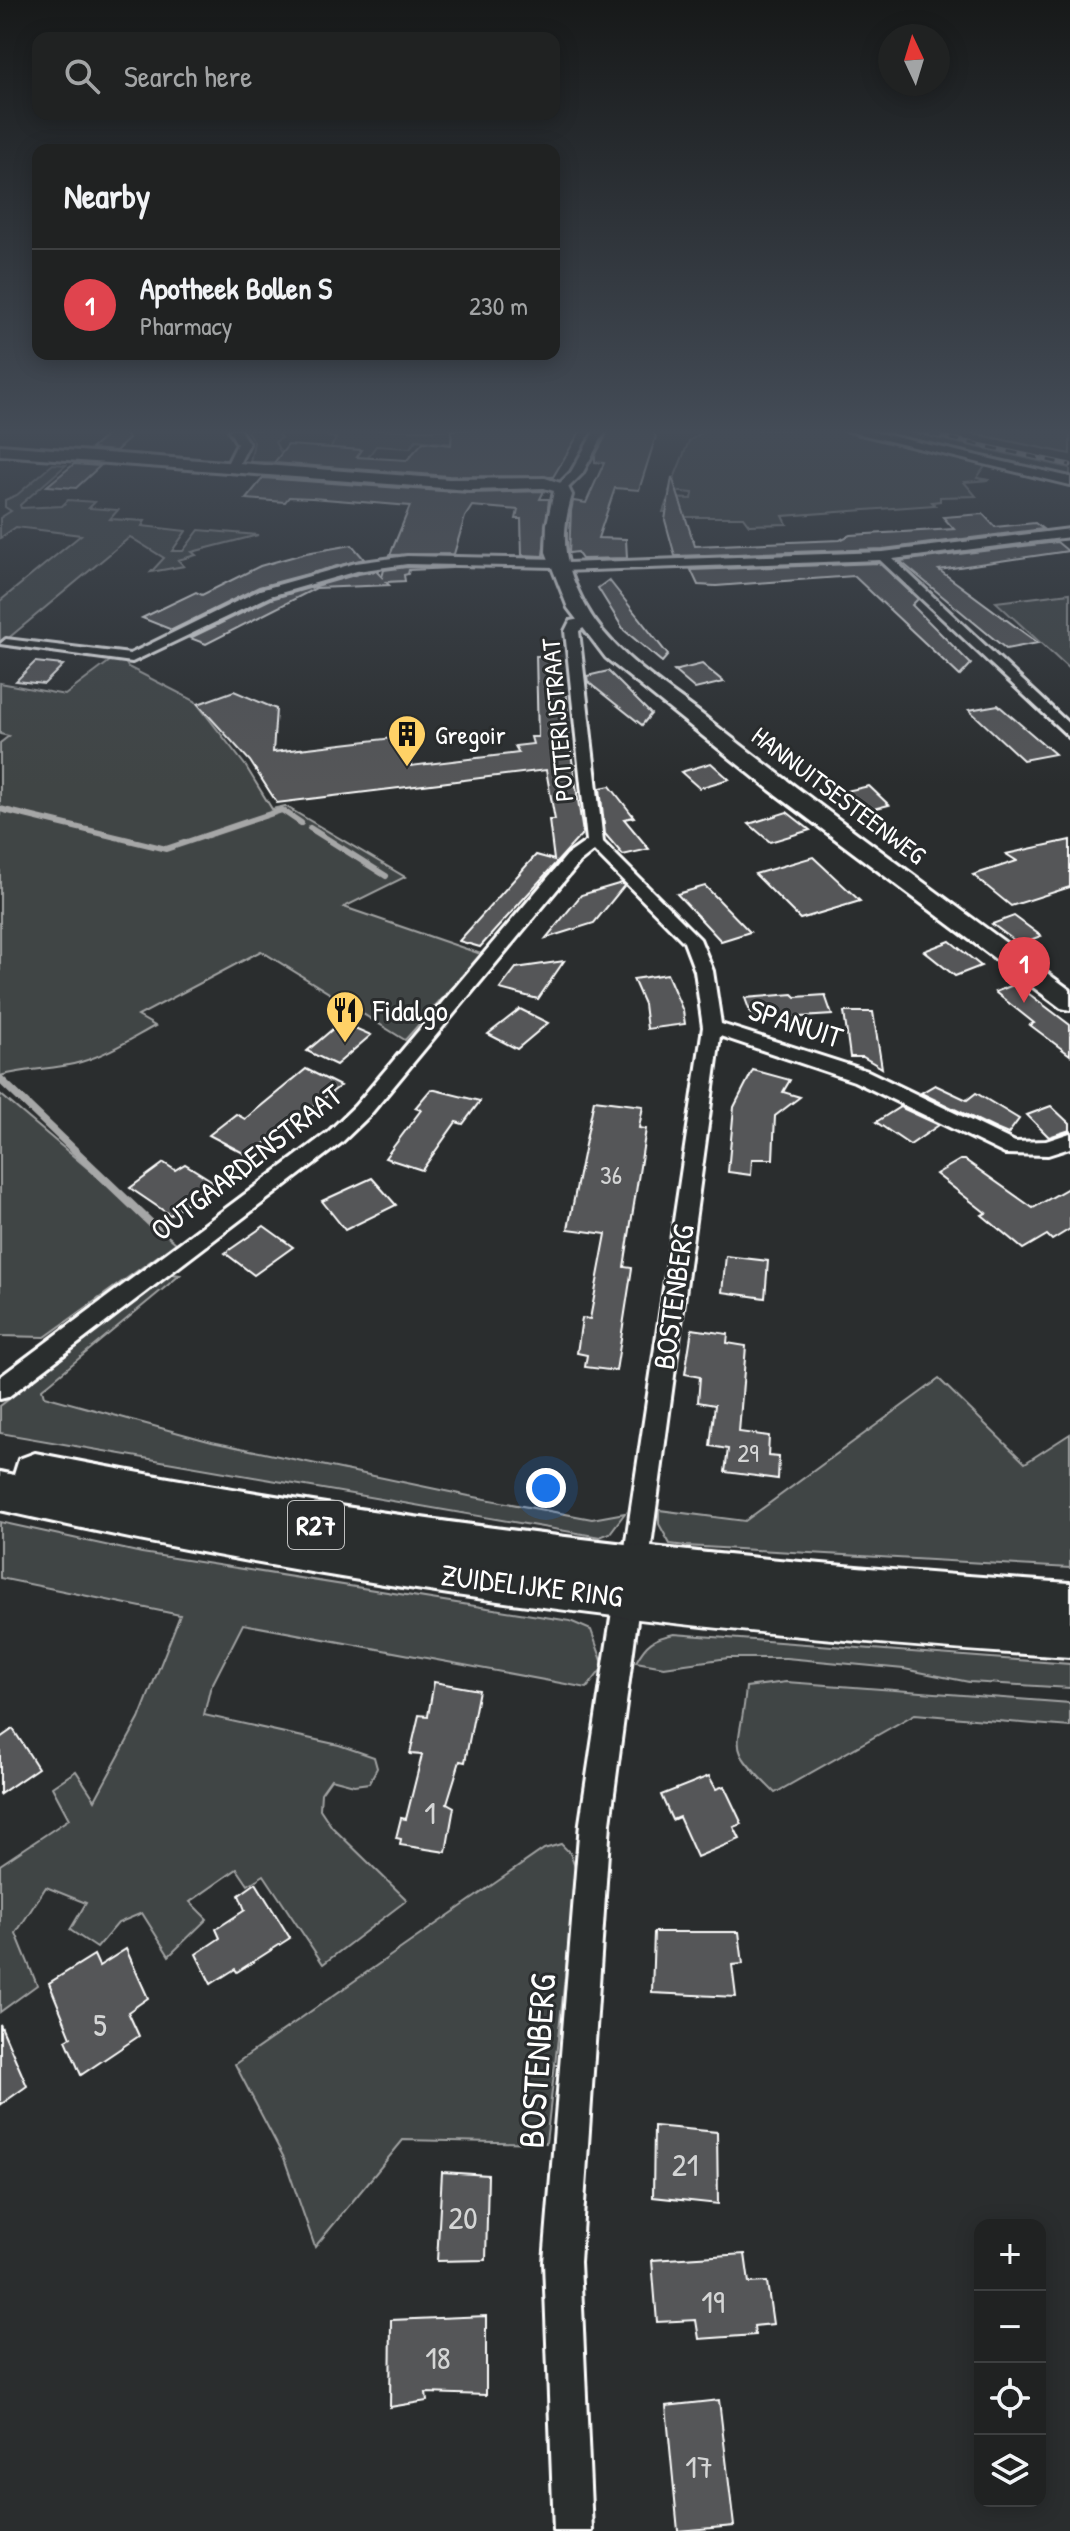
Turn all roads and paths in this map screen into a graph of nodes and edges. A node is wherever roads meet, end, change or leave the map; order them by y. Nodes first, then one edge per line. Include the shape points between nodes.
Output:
1 (555, 548) edge
2 (947, 548) edge
3 (883, 556) junction
4 (560, 565) junction
5 (585, 622) junction
6 (6, 643) dead end
7 (1070, 733) edge
8 (595, 843) junction
9 (1070, 1002) edge
10 (712, 1027) junction
11 (1070, 1140) edge
12 (0, 1390) edge
13 (0, 1464) edge
14 (0, 1491) edge
15 (631, 1583) junction
16 (1070, 1604) edge
17 (1070, 1635) edge
18 (573, 2531) edge

1 - 4 street, POTTERIJSTRAAT
2 - 3 street
3 - 4 street
3 - 7 street
4 - 5 street, POTTERIJSTRAAT
4 - 6 street via 407,560 356,567 265,593 132,658
5 - 8 street, POTTERIJSTRAAT via 575,624 572,631
5 - 9 street, HANNUITSESTEENWEG via 660,694
8 - 10 street, SPANUIT via 700,953
8 - 12 street, OUTGAARDENSTRAAT via 573,859 334,1138
10 - 11 street, SPANUIT via 861,1076 1012,1149 1048,1148
10 - 15 street, BOSTENBERG
13 - 15 highway, ZUIDELIJKE RING / R27
14 - 15 highway, ZUIDELIJKE RING / R27 via 99,1515 378,1564
15 - 16 highway, ZUIDELIJKE RING / R27
15 - 17 highway, ZUIDELIJKE RING / R27 via 897,1626
15 - 18 street, BOSTENBERG via 595,1823 562,2262

